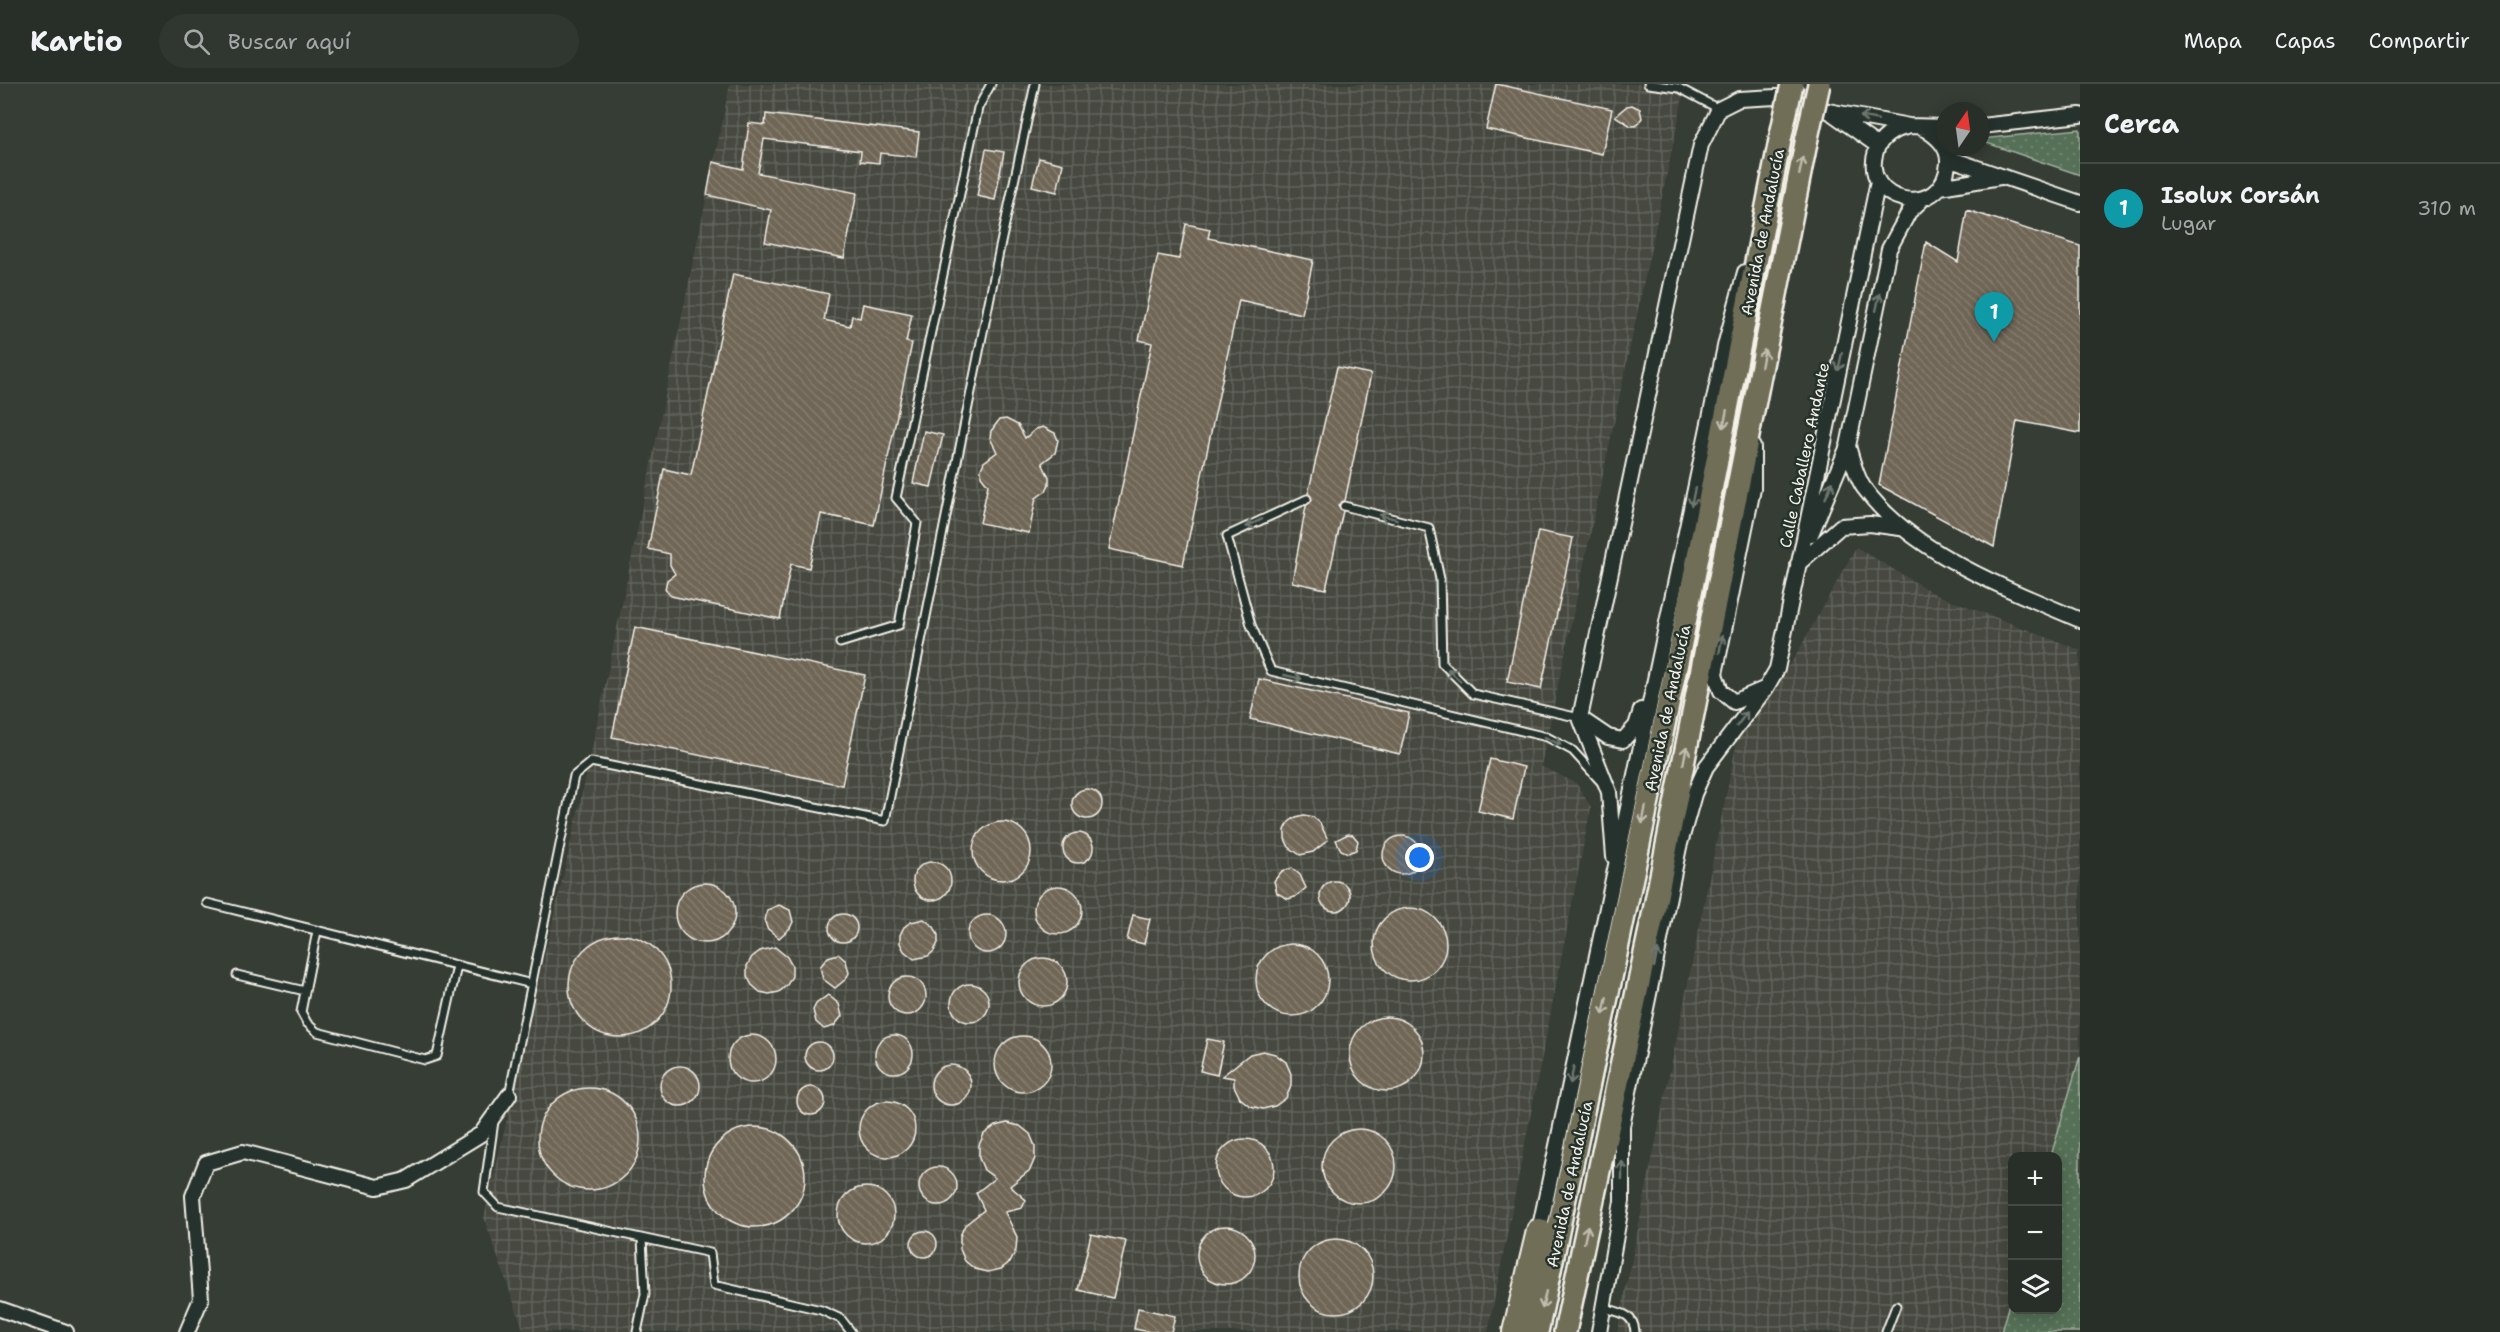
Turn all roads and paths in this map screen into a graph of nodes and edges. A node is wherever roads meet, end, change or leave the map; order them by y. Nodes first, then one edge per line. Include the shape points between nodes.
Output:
1 (991, 84) edge
2 (1035, 84) edge
3 (1648, 84) edge
4 (1792, 84) edge
5 (1819, 84) edge
6 (1719, 109) junction
7 (1828, 111) junction
8 (2080, 115) edge
9 (1990, 125) edge
10 (1915, 127) junction
11 (1936, 127) edge
12 (1782, 135) junction
13 (1936, 136) edge
14 (1878, 146) junction
15 (1946, 156) edge
16 (1957, 156) edge
17 (2002, 177) junction
18 (1878, 181) junction
19 (1940, 187) junction
20 (1924, 198) junction
21 (2080, 202) edge
22 (1754, 407) junction
23 (1848, 446) junction
24 (1307, 499) dead end
25 (1344, 506) dead end
26 (1900, 528) junction
27 (1798, 564) junction
28 (2080, 620) edge
29 (1664, 635) junction
30 (840, 643) dead end
31 (1766, 688) junction
32 (1580, 718) junction
33 (1610, 792) junction
34 (1679, 847) junction
35 (1615, 874) junction
36 (207, 903) dead end
37 (1654, 911) junction
38 (317, 931) junction
39 (457, 966) junction
40 (237, 975) dead end
41 (532, 984) junction
42 (305, 991) junction
43 (1624, 1052) junction
44 (509, 1095) joint
45 (495, 1115) junction
46 (1622, 1126) junction
47 (1539, 1231) joint
48 (642, 1239) junction
49 (1896, 1306) dead end
50 (1603, 1308) junction
51 (0, 1309) edge
52 (66, 1332) edge
53 (187, 1332) edge
54 (637, 1332) edge
55 (851, 1332) edge
56 (1517, 1332) edge
57 (1538, 1332) edge
58 (1564, 1332) edge
59 (1599, 1332) edge
60 (1635, 1332) edge
61 (1886, 1332) edge

1 - 30 lane via 978,108 896,498 917,523 899,625
2 - 41 lane via 885,821 591,762 574,776
3 - 6 lane via 1679,88
4 - 12 main road, Avenida de Andalucía, bridge
22 -> 5 main road, Avenida de Andalucía, bridge
6 - 7 street via 1739,99 1776,97
6 - 32 street via 1701,145
10 -> 7 street
7 - 14 street
8 - 9 street
10 - 11 street
10 - 13 street
10 - 14 street via 1896,129
12 -> 29 street via 1726,342
12 -> 57 main road, Avenida de Andalucía
14 - 18 street via 1874,158
15 - 19 street via 1947,173
16 - 17 street
17 - 19 street
17 - 21 street
18 - 20 street via 1886,192 1898,198
18 -> 27 street, Calle Caballero Andante
19 - 20 street
23 -> 20 street, Calle Caballero Andante via 1889,249 1909,212
31 -> 22 street via 1734,702 1721,691 1715,674 1753,489
37 -> 22 main road, Avenida de Andalucía
23 - 26 street via 1862,487
27 -> 23 street, Calle Caballero Andante
24 -> 33 lane via 1227,536 1251,625 1271,671 1547,737 1573,751
32 -> 25 lane via 1473,694 1442,663 1440,579 1430,528
26 - 27 street via 1841,526
26 - 28 street via 1984,578
27 - 31 street via 1777,669
29 - 32 street via 1636,726 1623,740 1608,736
29 - 35 street
34 -> 31 street via 1706,767
32 - 33 street
33 - 35 street
34 - 37 street
46 -> 34 street
35 -> 47 street
36 - 38 lane
37 - 43 main road, Avenida de Andalucía
38 - 39 lane
38 - 42 lane
39 - 41 lane
39 - 42 lane via 441,1043 436,1056 425,1060 317,1032 301,1012
40 - 42 lane
41 - 44 lane
43 - 46 street
58 -> 43 main road, Avenida de Andalucía
44 - 45 street
45 - 48 lane via 484,1192 498,1208
45 - 53 street via 481,1134 406,1180 376,1187 243,1152 206,1163 193,1196 201,1299
50 -> 46 street via 1622,1201
47 - 56 highway
48 - 54 lane via 645,1294
48 - 55 lane via 710,1253 714,1285 821,1310 841,1319
49 - 61 lane
50 - 59 street
50 - 60 lane via 1624,1313 1633,1321
51 - 52 street

